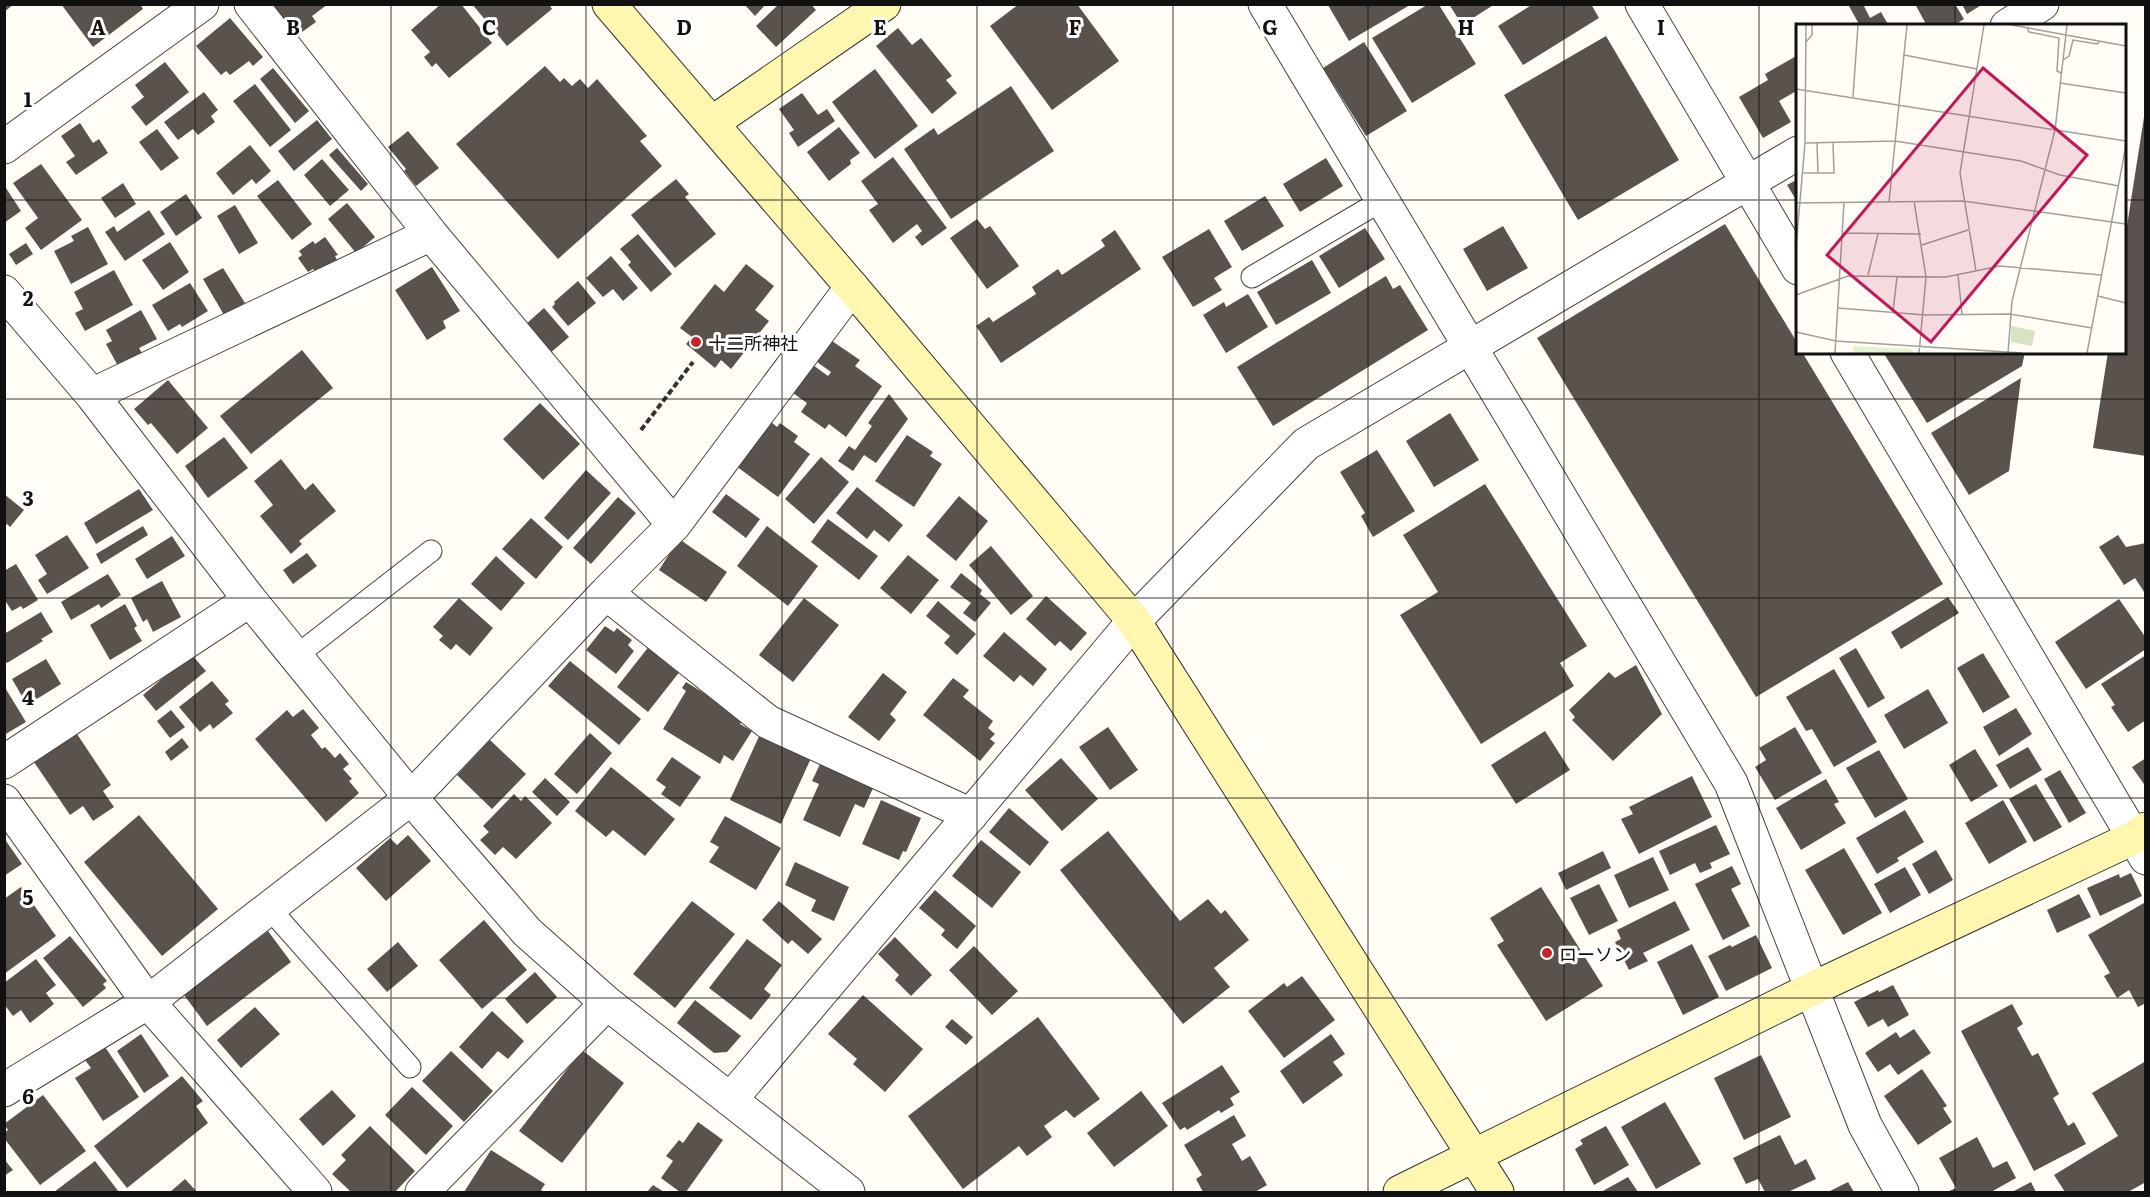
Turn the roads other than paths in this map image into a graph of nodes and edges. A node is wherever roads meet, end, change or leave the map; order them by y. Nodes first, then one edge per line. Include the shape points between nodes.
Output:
1 (202, 4) edge
2 (251, 4) edge
3 (609, 4) edge
4 (884, 4) edge
5 (1265, 4) edge
6 (1642, 4) edge
7 (2042, 4) edge
8 (2010, 24) edge
9 (712, 123) junction
10 (4, 147) edge
11 (1796, 154) edge
12 (1748, 183) junction
13 (1381, 201) junction
14 (431, 234) junction
15 (1796, 266) edge
16 (1252, 277) dead end
17 (852, 287) junction
18 (4, 292) edge
19 (1468, 348) junction
20 (1848, 354) edge
21 (93, 395) junction
22 (674, 525) junction
23 (431, 551) dead end
24 (606, 593) junction
25 (250, 600) junction
26 (1134, 621) junction
27 (296, 656) junction
28 (4, 762) edge
29 (411, 798) junction
30 (4, 801) edge
31 (971, 815) junction
32 (2141, 842) edge
33 (269, 908) junction
34 (1812, 989) junction
35 (148, 1002) junction
36 (607, 1003) junction
37 (410, 1067) dead end
38 (4, 1090) edge
39 (731, 1100) junction
40 (1475, 1155) junction
41 (315, 1192) edge
42 (422, 1192) edge
43 (848, 1192) edge
44 (1400, 1192) edge
45 (1497, 1192) edge
46 (1902, 1192) edge

1 - 10 street
2 - 14 street
3 - 9 street
4 - 9 street
5 - 13 street
6 - 12 street
7 - 8 street
9 - 17 street
11 - 12 street
12 - 15 street
12 - 19 street
13 - 16 lane
13 - 19 street
14 - 21 street
14 - 22 street
17 - 22 street
17 - 26 street
18 - 21 street
19 - 26 street via 1306,444
19 - 34 street via 1731,783
20 - 32 street
21 - 25 street
22 - 24 street
23 - 27 lane
24 - 29 street
24 - 31 street via 768,722
25 - 27 street
25 - 28 street
26 - 31 street
26 - 40 street
27 - 29 street
29 - 33 street
29 - 36 street via 527,932
30 - 35 street
31 - 39 street
32 - 34 street
33 - 35 street
33 - 37 lane
34 - 40 street
34 - 46 street via 1865,1125
35 - 38 street
35 - 41 street
36 - 39 street
36 - 42 street
39 - 43 street
40 - 44 street
40 - 45 street

